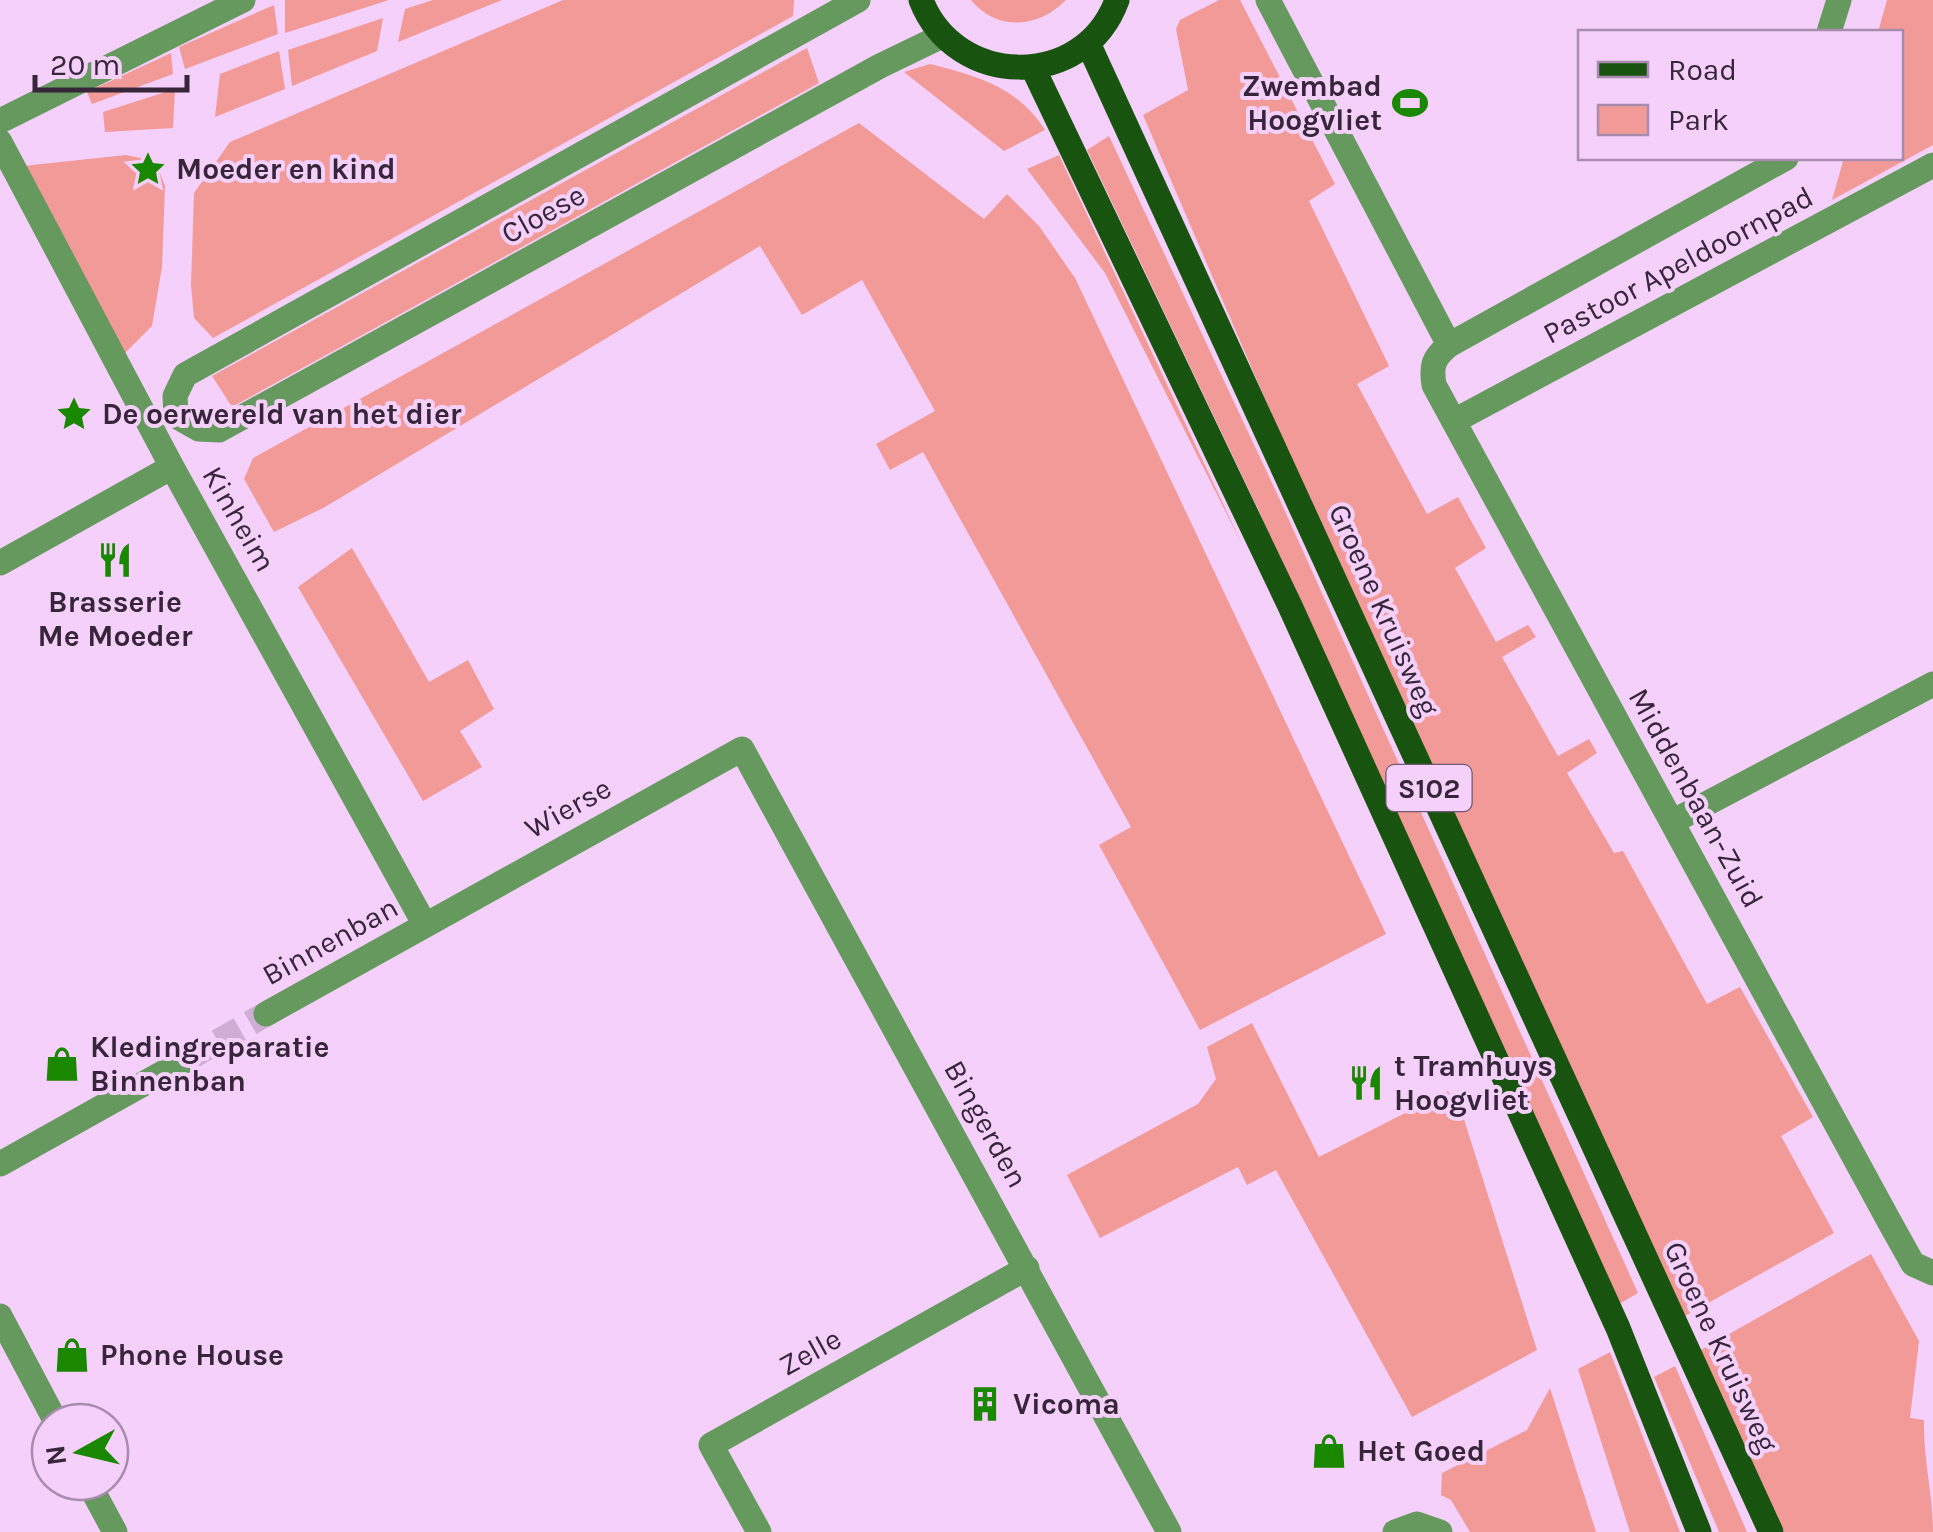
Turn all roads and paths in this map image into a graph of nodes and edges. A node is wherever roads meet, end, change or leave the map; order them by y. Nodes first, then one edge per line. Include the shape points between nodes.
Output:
1 (243, 0) edge
2 (858, 0) edge
3 (920, 0) edge
4 (1117, 0) edge
5 (1268, 0) edge
6 (1839, 0) edge
7 (1830, 30) edge
8 (942, 36) junction
9 (1088, 43) junction
10 (1033, 68) junction
11 (0, 122) edge
12 (0, 142) edge
13 (1782, 160) edge
14 (1933, 165) edge
15 (1449, 345) junction
16 (176, 416) junction
17 (1454, 421) junction
18 (151, 427) junction
19 (172, 467) junction
20 (0, 563) edge
21 (1933, 684) edge
22 (742, 749) joint
23 (1672, 822) junction
24 (425, 925) junction
25 (266, 1014) tunnel mouth
26 (186, 1060) tunnel mouth
27 (0, 1164) edge
28 (1027, 1268) junction
29 (1933, 1272) edge
30 (0, 1316) edge
31 (45, 1402) edge
32 (99, 1502) edge
33 (115, 1532) edge
34 (759, 1532) edge
35 (1169, 1532) edge
36 (1396, 1532) edge
37 (1440, 1532) edge
38 (1699, 1532) edge
39 (1771, 1532) edge

1 - 11 street
2 - 16 street, Cloese via 186,375 175,396
3 - 8 main road
4 - 9 main road
5 - 15 street
6 - 7 street
8 - 10 main road via 984,63
8 - 16 street, Cloese via 219,430 199,429
9 - 10 main road
9 - 39 main road, Groene Kruisweg / S102
10 - 38 main road, S102 via 1298,624 1618,1328
12 - 18 street, Kinheim
13 - 15 street
14 - 17 street, Pastoor Apeldoornpad
15 - 17 street, Middenbaan-Zuid via 1432,368 1434,386
16 - 18 street
17 - 23 street, Middenbaan-Zuid
18 - 19 street, Kinheim
19 - 20 street
19 - 24 street, Kinheim
21 - 23 street
22 - 24 street, Wierse
22 - 28 street, Bingerden
23 - 29 street, Middenbaan-Zuid via 1906,1252 1913,1264
24 - 25 street, Binnenban
26 - 27 street
28 - 34 street, Zelle via 711,1445
28 - 35 street, Bingerden
30 - 31 street
32 - 33 street
36 - 37 street via 1417,1524

